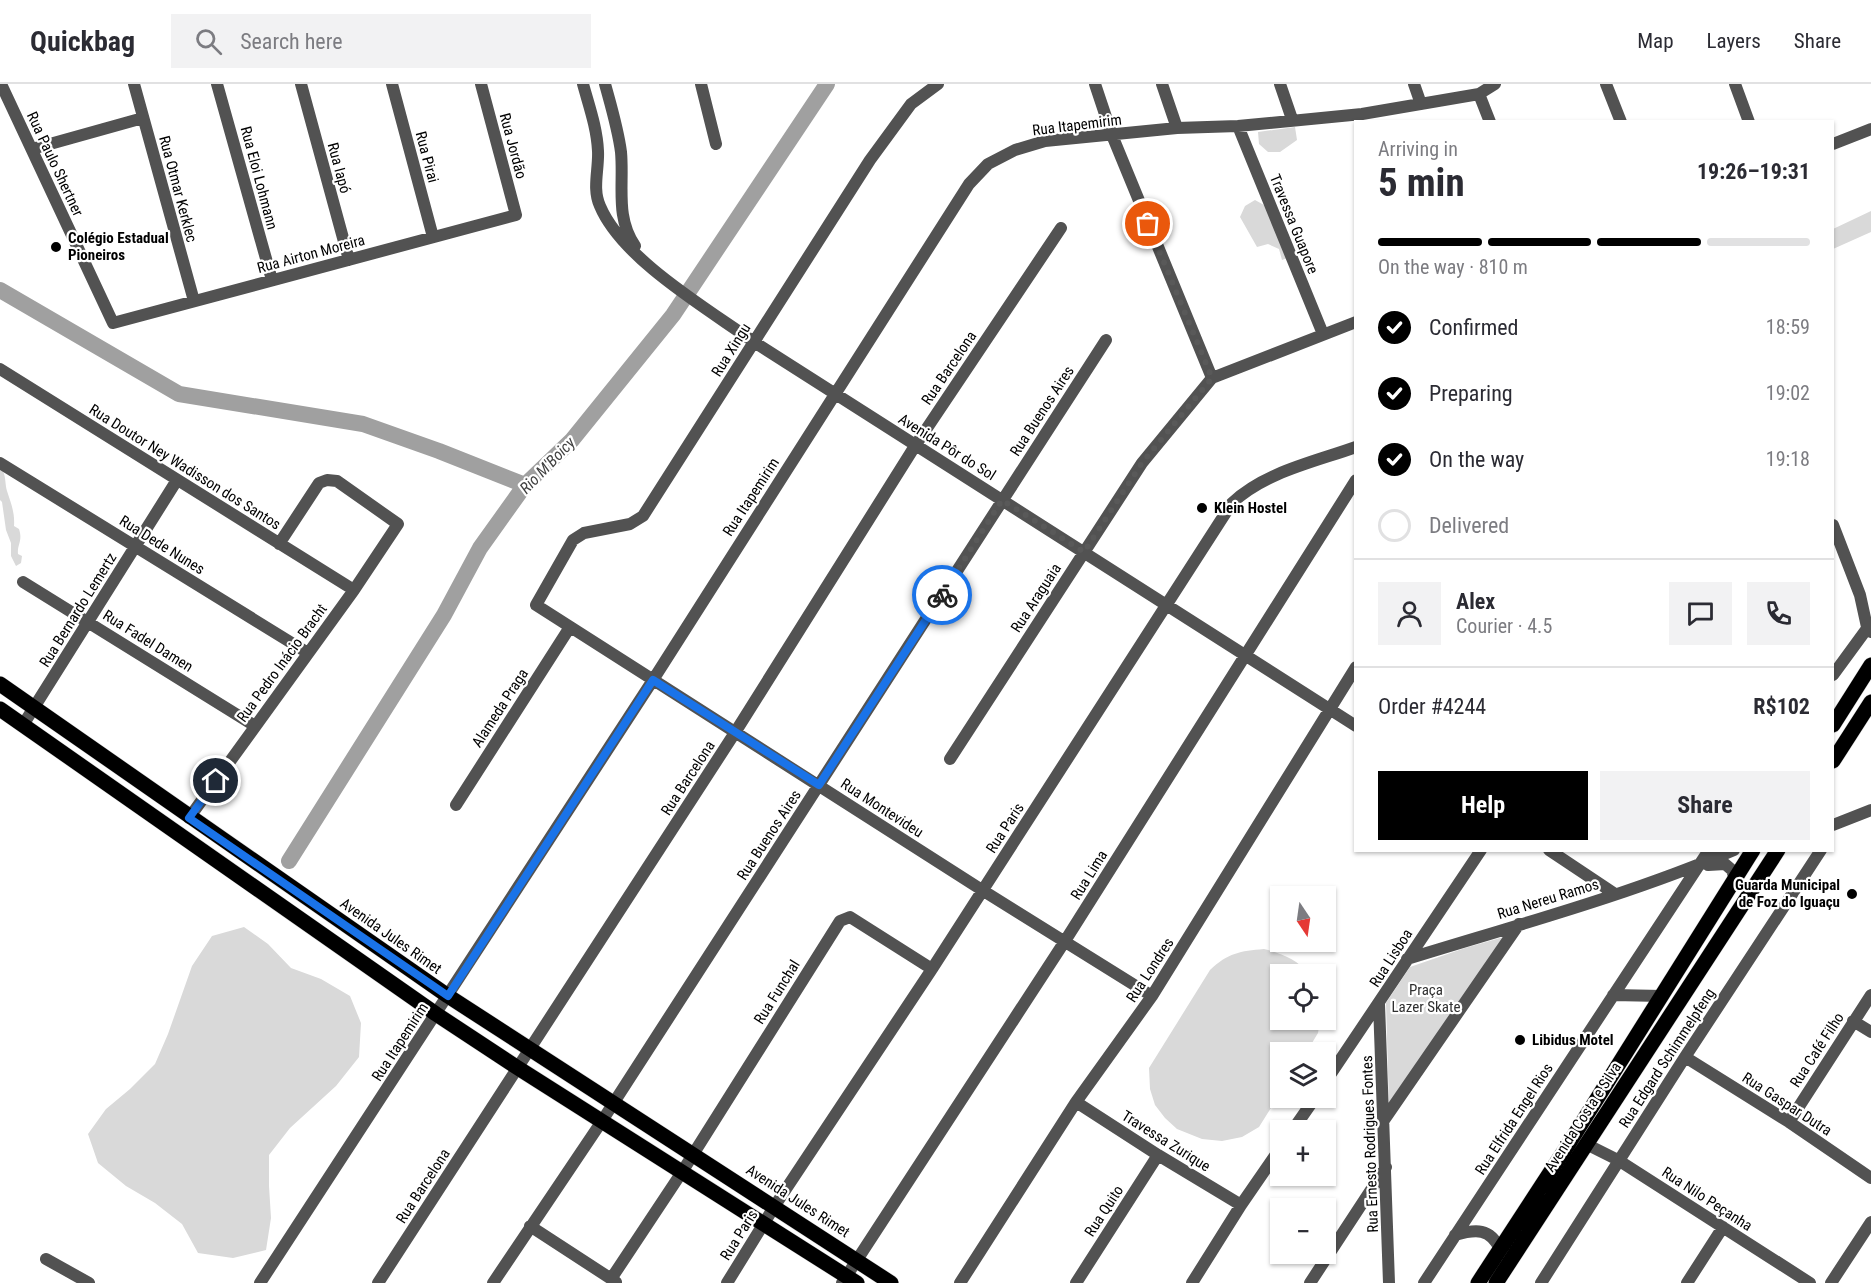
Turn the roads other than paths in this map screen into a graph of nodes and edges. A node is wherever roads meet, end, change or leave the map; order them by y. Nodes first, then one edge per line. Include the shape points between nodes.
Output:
1 (1, 84) edge
2 (134, 84) edge
3 (218, 84) edge
4 (300, 84) edge
5 (392, 84) edge
6 (481, 84) edge
7 (583, 84) edge
8 (605, 84) edge
9 (701, 84) edge
10 (938, 84) edge
11 (1095, 84) edge
12 (1162, 84) edge
13 (1280, 84) edge
14 (1414, 84) edge
15 (1495, 84) edge
16 (1606, 84) edge
17 (1735, 84) edge
18 (1479, 94) junction
19 (1421, 104) junction
20 (143, 118) junction
21 (1364, 118) edge
22 (1292, 119) junction
23 (1489, 120) edge
24 (1620, 120) edge
25 (1748, 120) edge
26 (1238, 126) junction
27 (1177, 128) junction
28 (1871, 129) edge
29 (1112, 135) junction
30 (716, 144) dead end
31 (1834, 144) edge
32 (32, 149) junction
33 (621, 152) junction
34 (598, 153) junction
35 (620, 195) junction
36 (599, 206) junction
37 (516, 215) joint
38 (1060, 228) dead end
39 (433, 237) junction
40 (348, 260) junction
41 (648, 264) junction
42 (272, 280) junction
43 (194, 301) junction
44 (113, 323) joint
45 (1354, 323) edge
46 (1323, 334) junction
47 (1106, 340) dead end
48 (754, 342) junction
49 (0, 369) edge
50 (1212, 378) junction
51 (835, 394) junction
52 (915, 446) junction
53 (1354, 448) edge
54 (0, 463) edge
55 (177, 480) junction
56 (1354, 483) edge
57 (1002, 500) junction
58 (1834, 528) edge
59 (279, 544) junction
60 (135, 546) junction
61 (1084, 552) junction
62 (23, 582) dead end
63 (354, 590) junction
64 (1860, 594) junction
65 (1871, 603) edge
66 (536, 604) joint
67 (1167, 606) junction
68 (88, 621) junction
69 (570, 627) junction
70 (1870, 627) edge
71 (308, 653) junction
72 (1245, 657) junction
73 (1871, 665) edge
74 (1354, 670) edge
75 (1834, 674) edge
76 (653, 680) junction
77 (0, 684) edge
78 (1871, 702) edge
79 (34, 708) junction
80 (0, 709) edge
81 (1329, 709) junction
82 (1834, 723) edge
83 (23, 725) junction
84 (1354, 725) edge
85 (255, 726) junction
86 (736, 731) junction
87 (950, 759) dead end
88 (1834, 759) edge
89 (819, 785) junction
90 (456, 805) dead end
91 (1871, 810) edge
92 (189, 818) junction
93 (1835, 825) edge
94 (1480, 852) edge
95 (1552, 852) edge
96 (1708, 852) edge
97 (1730, 852) edge
98 (1752, 852) edge
99 (1778, 852) edge
100 (1820, 852) edge
101 (1698, 866) junction
102 (1735, 879) junction
103 (982, 890) junction
104 (1615, 894) junction
105 (1519, 924) junction
106 (1065, 941) junction
107 (1407, 959) junction
108 (932, 969) junction
109 (1613, 995) junction
110 (1871, 995) edge
111 (448, 996) junction
112 (1152, 996) junction
113 (1662, 996) junction
114 (1379, 1004) junction
115 (436, 1014) junction
116 (1853, 1021) junction
117 (1871, 1032) edge
118 (530, 1049) junction
119 (1685, 1057) junction
120 (1336, 1066) edge
121 (518, 1068) junction
122 (1076, 1102) junction
123 (614, 1104) junction
124 (1384, 1120) junction
125 (602, 1122) junction
126 (1789, 1122) junction
127 (1586, 1144) junction
128 (692, 1154) junction
129 (1158, 1155) junction
130 (1618, 1160) junction
131 (1270, 1163) edge
132 (1386, 1167) junction
133 (682, 1172) junction
134 (1871, 1178) edge
135 (1241, 1205) junction
136 (774, 1207) junction
137 (1871, 1222) edge
138 (764, 1224) junction
139 (530, 1226) junction
140 (1723, 1227) junction
141 (1455, 1236) junction
142 (1500, 1249) junction
143 (46, 1259) dead end
144 (856, 1260) junction
145 (614, 1281) edge
146 (848, 1281) edge
147 (89, 1283) edge
148 (260, 1283) edge
149 (378, 1283) edge
150 (493, 1283) edge
151 (727, 1283) edge
152 (891, 1283) edge
153 (960, 1283) edge
154 (1076, 1283) edge
155 (1192, 1283) edge
156 (1310, 1283) edge
157 (1389, 1283) edge
158 (1424, 1283) edge
159 (1478, 1283) edge
160 (1496, 1283) edge
161 (1541, 1283) edge
162 (1687, 1283) edge
163 (1810, 1283) edge
164 (1831, 1283) edge

1 - 32 street, Rua Paulo Shertner
2 - 20 street, Rua Otmar Kerklec
3 - 42 street, Rua Eloi Lohmann
4 - 40 street, Rua Iapó
5 - 39 street, Rua Pirai
6 - 37 street, Rua Jordão
7 - 34 street
8 - 33 street, Avenida Pôr do Sol
9 - 30 street
10 - 48 street, Rua Xingu via 911,104 870,160
11 - 29 street
12 - 27 street
13 - 22 street
14 - 19 street
15 - 18 street, Rua Itapemirim
16 - 24 street
17 - 25 street
18 - 19 street, Rua Itapemirim
18 - 23 street
19 - 21 street, Rua Itapemirim
20 - 32 street
20 - 43 street, Rua Otmar Kerklec
21 - 22 street, Rua Itapemirim
22 - 26 street, Rua Itapemirim
26 - 27 street, Rua Itapemirim
26 - 46 street, Travessa Guapore
27 - 29 street, Rua Itapemirim
28 - 31 street
29 - 50 street
29 - 51 street, Rua Itapemirim via 1045,141 988,164 969,184
32 - 44 street, Rua Paulo Shertner
33 - 34 street
33 - 35 street, Avenida Pôr do Sol
34 - 36 street
35 - 36 street
35 - 41 street, Avenida Pôr do Sol via 629,237
36 - 41 street, Avenida Pôr do Sol via 627,245
37 - 39 street, Rua Airton Moreira
38 - 52 street, Rua Barcelona
39 - 40 street, Rua Airton Moreira
40 - 42 street, Rua Airton Moreira
41 - 48 street, Avenida Pôr do Sol
42 - 43 street, Rua Airton Moreira
43 - 44 street, Rua Airton Moreira
45 - 46 street, Rua Araguaia
46 - 50 street, Rua Araguaia
47 - 57 street, Rua Buenos Aires
48 - 51 street, Avenida Pôr do Sol
48 - 66 street, Rua Xingu via 643,516 630,524 584,533 573,540
49 - 55 street, Rua Doutor Ney Wadisson dos Santos
50 - 61 street, Rua Araguaia via 1142,463
51 - 52 street, Avenida Pôr do Sol
51 - 76 street, Rua Itapemirim
52 - 57 street, Avenida Pôr do Sol
52 - 86 street, Rua Barcelona
53 - 67 street, Rua Paris via 1247,489 1232,503
54 - 60 street, Rua Dede Nunes
55 - 59 street, Rua Doutor Ney Wadisson dos Santos
55 - 60 street, Rua Bernardo Lemertz
56 - 72 street, Rua Lima
57 - 61 street, Avenida Pôr do Sol
57 - 89 street, Rua Buenos Aires
58 - 64 street
59 - 63 street, Rua Doutor Ney Wadisson dos Santos
59 - 63 street, Rua Pedro Inácio Bracht via 319,483 337,482 398,524
60 - 68 street, Rua Bernardo Lemertz
60 - 71 street, Rua Dede Nunes
61 - 67 street, Avenida Pôr do Sol
61 - 87 street, Rua Araguaia
62 - 68 street, Rua Fadel Damen
63 - 71 street, Rua Pedro Inácio Bracht
64 - 65 street
64 - 70 street
66 - 69 street, Rua Montevideu
67 - 72 street, Avenida Pôr do Sol
67 - 103 street, Rua Paris
68 - 79 street, Rua Bernardo Lemertz
68 - 85 street, Rua Fadel Damen
69 - 76 street, Rua Montevideu
69 - 90 street, Alameda Praga
70 - 75 street
71 - 85 street, Rua Pedro Inácio Bracht
72 - 81 street, Avenida Pôr do Sol
72 - 106 street, Rua Lima
73 - 82 main road
74 - 81 street, Rua Londres
76 - 86 street, Rua Montevideu
76 - 111 street, Rua Itapemirim
77 - 79 main road, Avenida Jules Rimet
78 - 88 main road
79 - 83 street, Rua Bernardo Lemertz
79 - 92 main road, Avenida Jules Rimet
80 - 83 main road
81 - 84 street, Avenida Pôr do Sol
81 - 112 street, Rua Londres
83 - 115 main road
85 - 92 street, Rua Pedro Inácio Bracht
86 - 89 street, Rua Montevideu
86 - 118 street, Rua Barcelona
89 - 103 street, Rua Montevideu
89 - 123 street, Rua Buenos Aires
91 - 93 street
92 - 111 main road, Avenida Jules Rimet
94 - 107 street, Rua Lisboa
95 - 104 street
96 - 101 street, Rua Elfrida Engel Rios
97 - 101 street
98 - 102 main road, Avenida Costa e Silva
99 - 127 main road, Avenida Costa e Silva
100 - 119 street, Rua Edgard Schimmelpfeng
101 - 102 street via 1725,864
101 - 104 street, Rua Nereu Ramos
101 - 109 street, Rua Elfrida Engel Rios
102 - 113 main road, Avenida Costa e Silva
103 - 106 street, Rua Montevideu
103 - 108 street, Rua Paris
104 - 105 street, Rua Nereu Ramos
105 - 107 street, Rua Nereu Ramos
105 - 124 street
106 - 112 street, Rua Montevideu
106 - 144 street, Rua Lima
107 - 114 street, Rua Lisboa
108 - 128 street, Rua Funchal via 850,917 840,921
108 - 136 street, Rua Paris
109 - 113 street
109 - 141 street, Rua Elfrida Engel Rios
110 - 116 street, Rua Café Filho
111 - 115 street, Rua Itapemirim
111 - 118 main road, Avenida Jules Rimet
112 - 122 street, Rua Londres
113 - 142 main road, Avenida Costa e Silva
114 - 120 street, Rua Lisboa
114 - 124 street, Rua Ernesto Rodrigues Fontes
115 - 121 main road
115 - 148 street, Rua Itapemirim
116 - 117 street
116 - 126 street, Rua Café Filho
118 - 121 street, Rua Barcelona
118 - 123 main road, Avenida Jules Rimet
119 - 126 street, Rua Gaspar Dutra
119 - 130 street, Rua Edgard Schimmelpfeng
121 - 125 main road
121 - 149 street, Rua Barcelona
122 - 129 street, Travessa Zurique
122 - 153 street, Rua Londres
123 - 125 street, Rua Buenos Aires
123 - 128 main road, Avenida Jules Rimet
124 - 132 street, Rua Ernesto Rodrigues Fontes
125 - 133 main road
125 - 139 street, Rua Buenos Aires
126 - 134 street, Rua Gaspar Dutra
127 - 130 street, Rua Nilo Peçanha
127 - 160 main road, Avenida Costa e Silva
128 - 133 street, Rua Funchal
128 - 136 main road, Avenida Jules Rimet
129 - 135 street, Travessa Zurique
129 - 154 street, Rua Quito
130 - 140 street, Rua Nilo Peçanha
130 - 161 street, Rua Edgard Schimmelpfeng
131 - 135 street
132 - 156 street
132 - 157 street, Rua Ernesto Rodrigues Fontes
133 - 138 main road
133 - 145 street, Rua Funchal
135 - 155 street
136 - 138 street, Rua Paris
136 - 144 main road, Avenida Jules Rimet
137 - 164 street
138 - 146 main road
138 - 151 street, Rua Paris
139 - 145 street
139 - 150 street, Rua Buenos Aires
140 - 162 street
140 - 163 street, Rua Nilo Peçanha
141 - 142 street via 1470,1231 1486,1233 1495,1238
141 - 158 street, Rua Elfrida Engel Rios
142 - 159 main road, Avenida Costa e Silva
143 - 147 street
144 - 146 street, Rua Lima
144 - 152 main road, Avenida Jules Rimet

